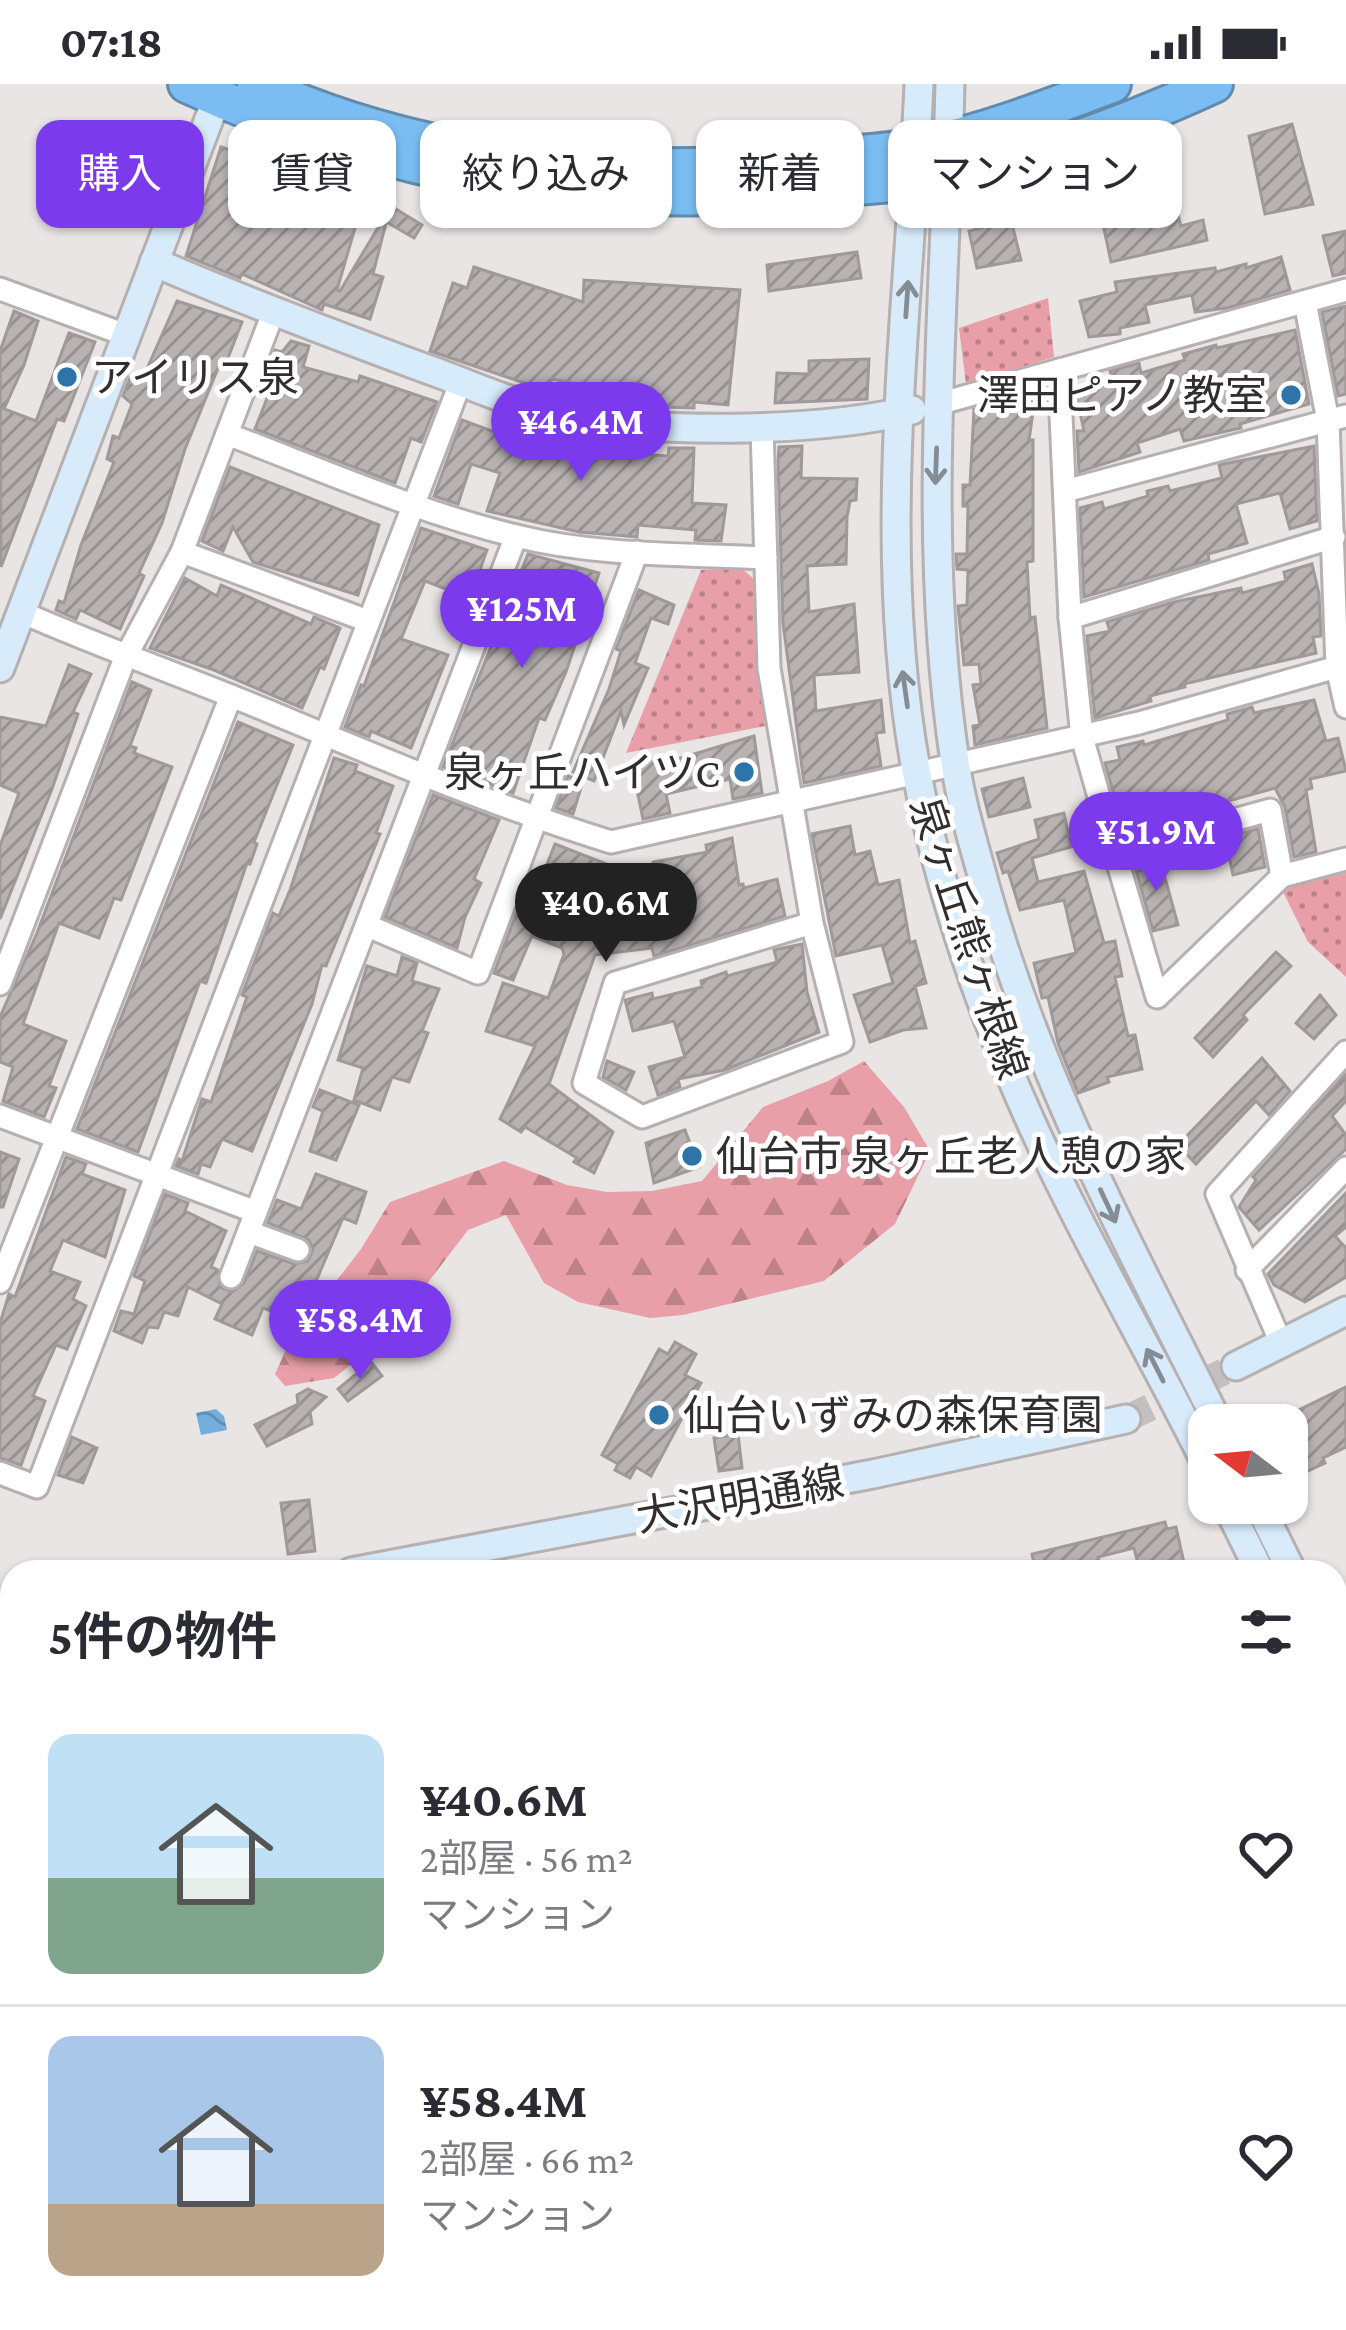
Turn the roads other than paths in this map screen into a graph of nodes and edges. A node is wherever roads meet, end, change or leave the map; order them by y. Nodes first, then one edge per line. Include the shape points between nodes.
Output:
1 (256, 84) edge
2 (919, 84) edge
3 (950, 84) edge
4 (1112, 84) edge
5 (1214, 84) edge
6 (202, 91) edge
7 (925, 120) edge
8 (941, 120) edge
9 (1019, 120) edge
10 (1122, 120) edge
11 (888, 162) edge
12 (888, 168) edge
13 (922, 228) edge
14 (933, 228) edge
15 (154, 262) junction
16 (1346, 290) edge
17 (4, 291) edge
18 (1305, 302) junction
19 (273, 313) junction
20 (0, 315) edge
21 (127, 334) junction
22 (1059, 370) junction
23 (460, 381) junction
24 (938, 404) junction
25 (898, 413) junction
26 (1337, 419) edge
27 (762, 427) junction
28 (227, 434) junction
29 (1065, 491) junction
30 (412, 505) junction
31 (516, 536) junction
32 (1334, 537) junction
33 (182, 552) junction
34 (637, 552) junction
35 (766, 557) junction
36 (11, 608) edge
37 (1070, 618) junction
38 (368, 621) junction
39 (125, 658) junction
40 (1337, 667) junction
41 (0, 668) edge
42 (231, 696) junction
43 (1346, 707) edge
44 (326, 736) junction
45 (1082, 737) junction
46 (955, 764) junction
47 (917, 773) junction
48 (425, 775) junction
49 (790, 802) junction
50 (538, 819) junction
51 (1115, 853) junction
52 (1346, 860) edge
53 (1282, 876) junction
54 (812, 923) junction
55 (368, 926) junction
56 (0, 984) edge
57 (1346, 1052) edge
58 (0, 1116) edge
59 (55, 1138) junction
60 (1346, 1168) edge
61 (156, 1176) junction
62 (252, 1222) junction
63 (298, 1250) dead end
64 (1247, 1270) junction
65 (231, 1277) dead end
66 (0, 1282) edge
67 (1346, 1311) edge
68 (1281, 1343) junction
69 (1236, 1366) tunnel mouth
70 (1208, 1404) edge
71 (1126, 1418) tunnel mouth
72 (1188, 1428) edge
73 (0, 1473) edge
74 (1236, 1524) edge
75 (1268, 1524) edge
76 (415, 1560) edge
77 (1254, 1560) edge
78 (1286, 1560) edge

1 - 11 highway via 434,142 596,166
2 - 7 main road
3 - 8 main road
4 - 9 highway
5 - 10 highway
6 - 12 highway via 365,153 550,192 705,199
6 - 15 main road
25 -> 13 main road, 泉ヶ丘熊ヶ根線
14 - 24 main road, 泉ヶ丘熊ヶ根線
15 - 19 main road
15 - 21 main road
16 - 18 street
17 - 20 street
17 - 21 street
18 - 22 street
18 - 26 street
19 - 23 main road
19 - 28 street
21 - 36 main road
22 - 24 street
22 - 29 street
23 - 27 main road via 547,412
23 - 30 street
24 - 25 main road
24 -> 46 main road, 泉ヶ丘熊ヶ根線 via 936,580
25 - 27 main road
47 -> 25 main road, 泉ヶ丘熊ヶ根線 via 896,590
26 - 29 street
26 - 32 street
27 - 35 street
28 - 30 street
28 - 33 street
29 - 37 street
30 - 31 street
30 - 38 street
31 - 34 street
31 - 48 street
32 - 37 street
32 - 40 street
33 - 38 street
33 - 39 street
34 - 35 street
34 - 50 street
35 - 49 street via 769,668
36 - 39 street
36 - 41 main road
37 - 45 street
38 - 44 street
39 - 42 street
39 - 56 street
40 - 43 street
40 - 45 street
42 - 44 street
42 - 59 street
44 - 48 street
44 - 61 street
45 - 46 street
45 - 51 street
46 - 47 street
46 -> 70 main road, 泉ヶ丘熊ヶ根線 via 1002,944 1055,1093
47 - 49 street
72 -> 47 main road, 泉ヶ丘熊ヶ根線 via 1031,1122 955,918
48 - 50 street
48 - 55 street
49 - 50 street via 611,842
49 - 54 street
50 - 55 street via 478,974
51 - 53 street via 1270,810
51 - 53 street via 1157,997
52 - 53 street
54 - 54 street via 842,1042 642,1117 584,1082 615,983
55 - 62 street
57 - 64 street via 1217,1194
58 - 59 street
59 - 61 street
59 - 66 street
60 - 64 street
61 - 62 street
61 - 73 street via 37,1487
62 - 63 street
62 - 65 street
64 - 68 street
67 - 68 main road
68 - 69 main road
71 - 76 main road, 大沢明通線
74 - 77 main road
75 - 78 main road

